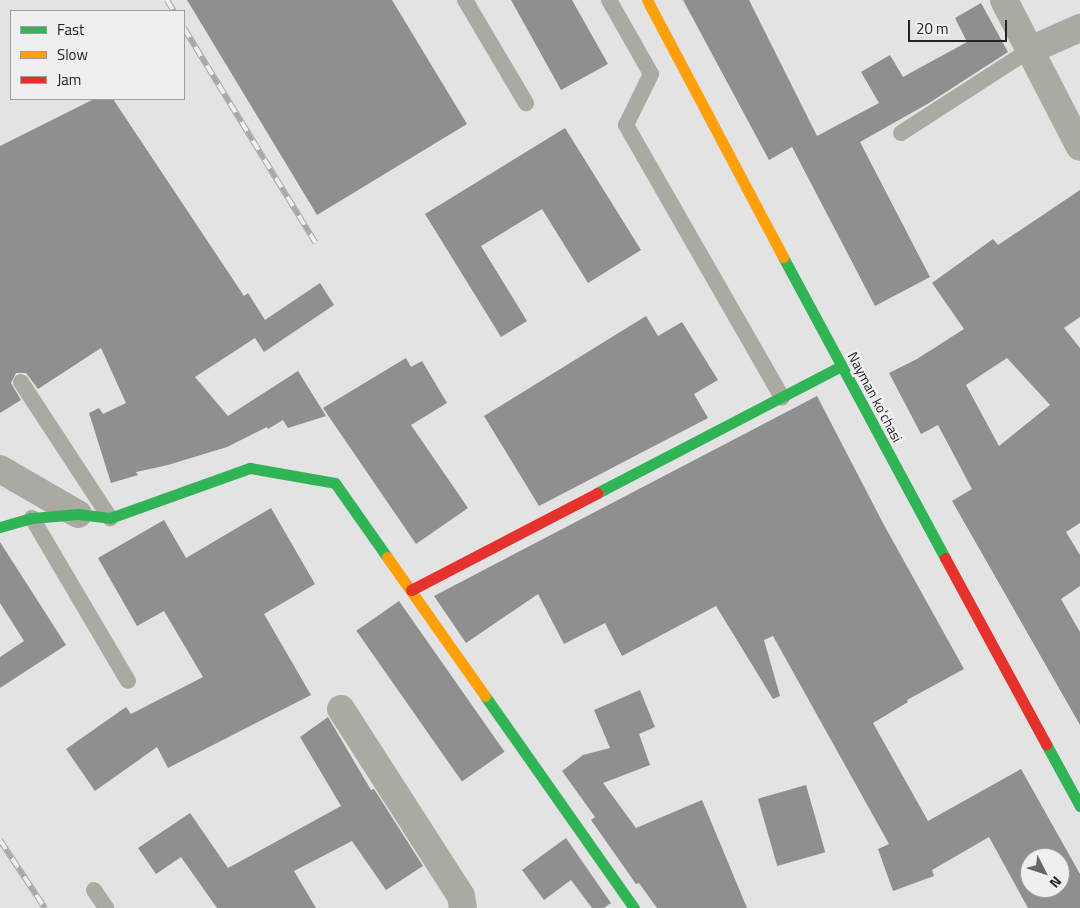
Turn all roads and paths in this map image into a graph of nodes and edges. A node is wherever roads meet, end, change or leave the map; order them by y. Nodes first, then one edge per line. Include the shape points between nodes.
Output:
1 (465, 0) edge
2 (609, 0) edge
3 (647, 0) edge
4 (1004, 0) edge
5 (1080, 28) edge
6 (1030, 50) junction
7 (526, 103) dead end
8 (901, 134) dead end
9 (1080, 147) edge
10 (841, 366) junction
11 (21, 382) dead end
12 (782, 396) junction
13 (0, 469) edge
14 (78, 514) junction
15 (32, 518) junction
16 (110, 518) junction
17 (0, 528) edge
18 (411, 590) junction
19 (128, 681) dead end
20 (341, 709) dead end
21 (1080, 806) edge
22 (94, 890) dead end
23 (106, 908) edge
24 (463, 908) edge
25 (634, 908) edge

1 - 7 lane
2 - 12 lane via 651,74 626,125
3 - 10 street, Nayman koʻchasi
4 - 6 street
5 - 6 street
6 - 8 lane
6 - 9 street
10 - 12 street
10 - 21 street, Nayman koʻchasi
11 - 16 lane
12 - 18 street
13 - 14 street
14 - 15 street
14 - 16 street
15 - 17 street
15 - 19 lane
16 - 18 street via 250,468 335,483
18 - 25 street
20 - 24 street via 461,896
22 - 23 lane

